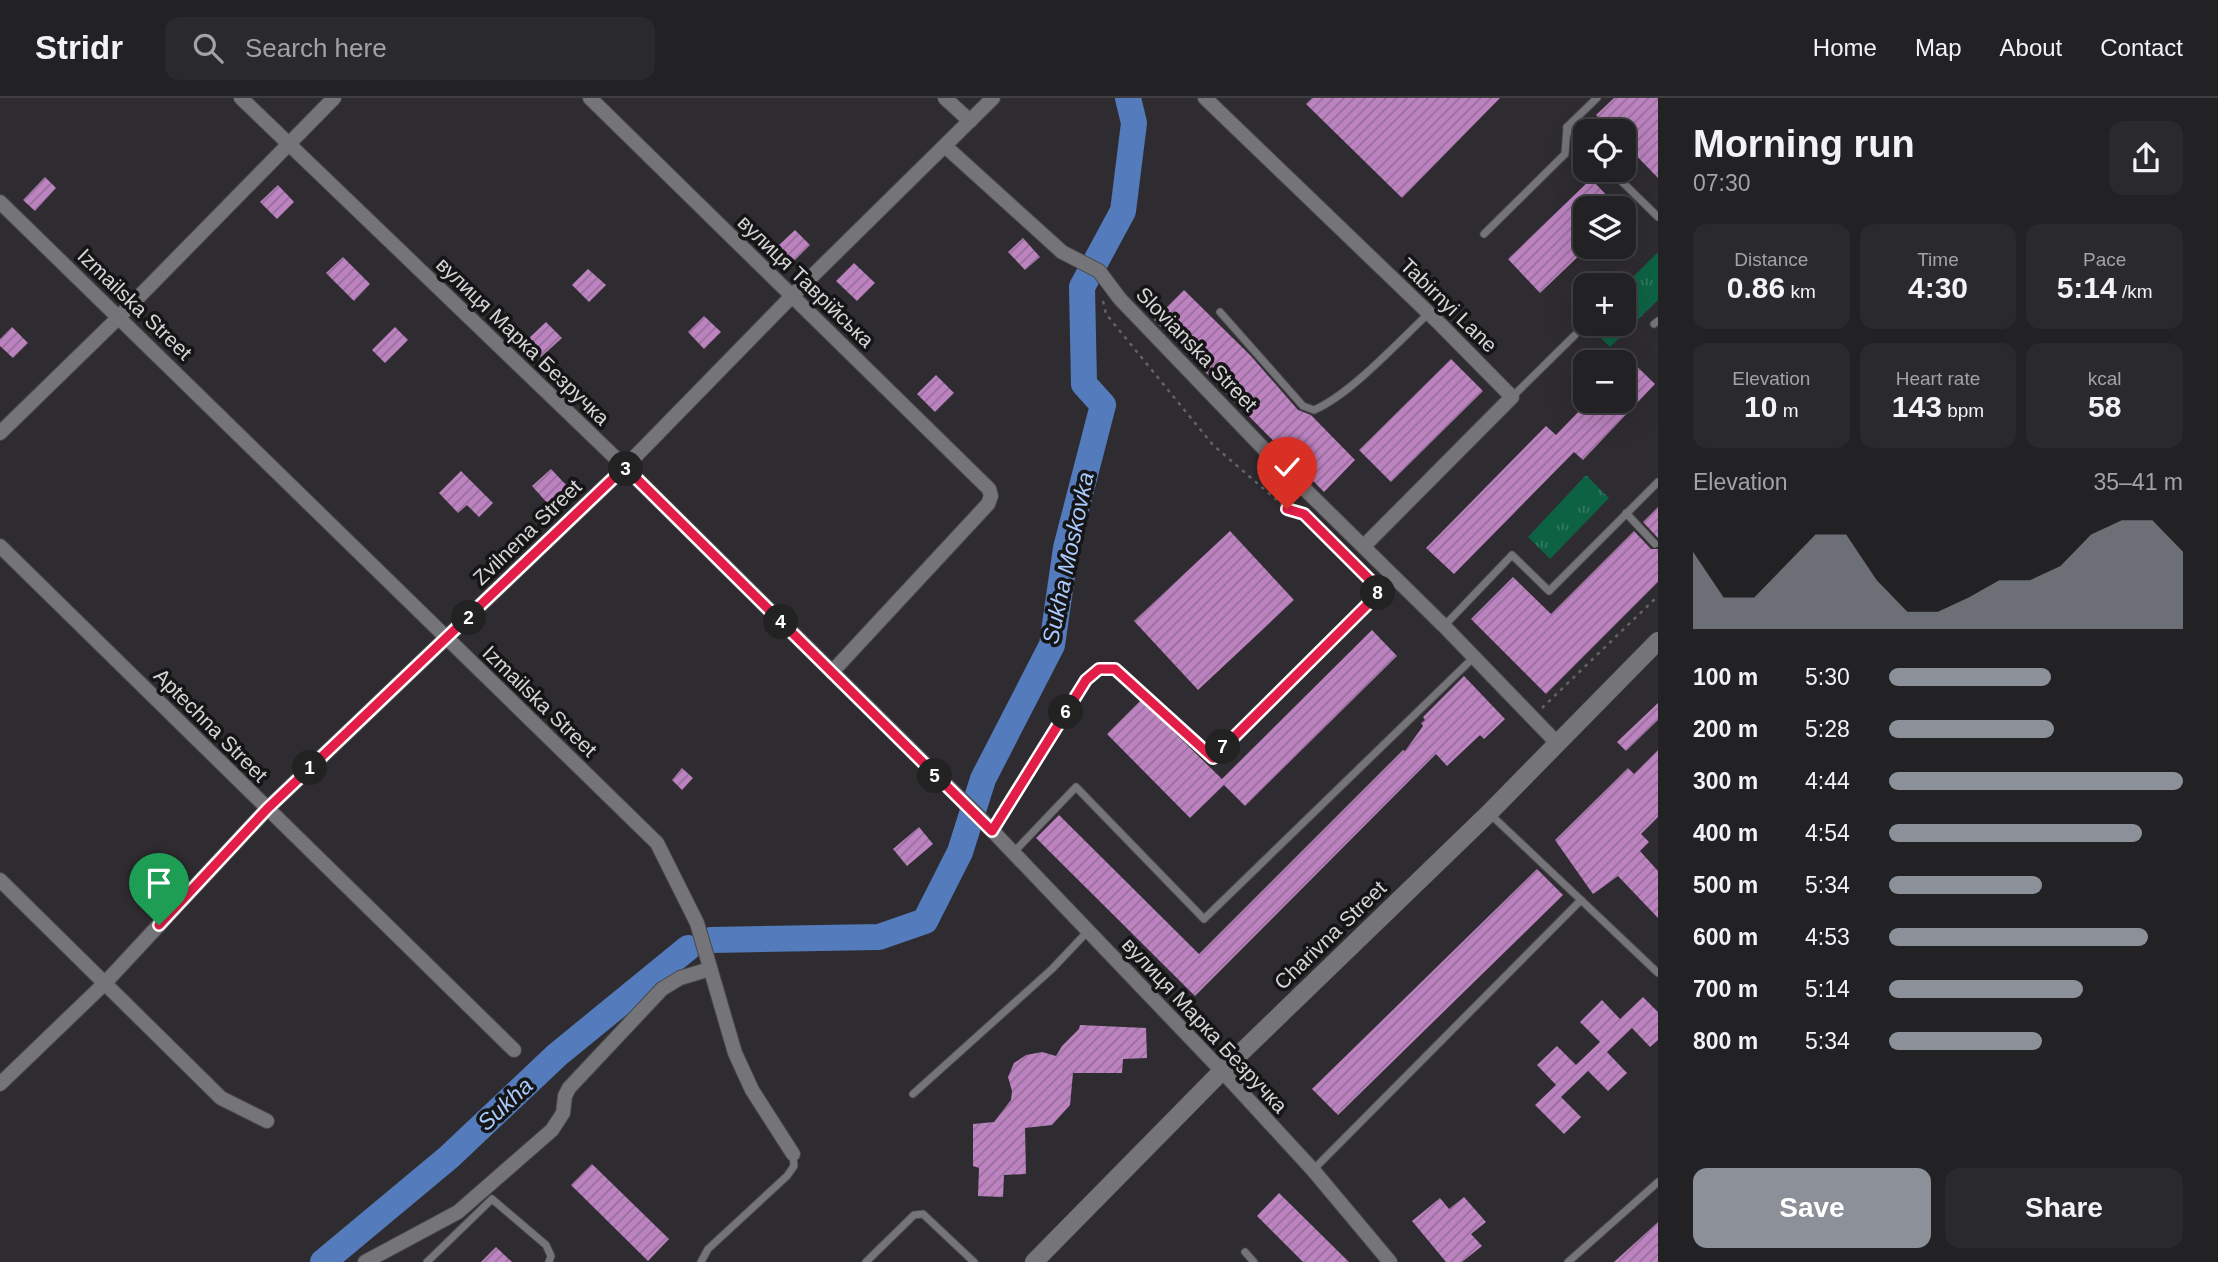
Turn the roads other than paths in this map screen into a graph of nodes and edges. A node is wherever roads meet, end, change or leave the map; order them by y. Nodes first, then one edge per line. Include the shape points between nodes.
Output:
1 (241, 98) edge
2 (334, 98) edge
3 (590, 98) edge
4 (945, 98) edge
5 (993, 98) edge
6 (1205, 98) edge
7 (1597, 98) edge
8 (970, 121) junction
9 (1567, 127) junction
10 (1573, 133) edge
11 (287, 144) junction
12 (945, 145) junction
13 (1623, 182) edge
14 (0, 202) edge
15 (1658, 217) edge
16 (1484, 234) dead end
17 (791, 297) junction
18 (1220, 312) dead end
19 (1428, 314) junction
20 (118, 318) junction
21 (1574, 336) edge
22 (1512, 397) junction
23 (0, 433) edge
24 (625, 467) junction
25 (1658, 482) edge
26 (1626, 513) junction
27 (1655, 544) dead end
28 (0, 546) edge
29 (1364, 546) junction
30 (1395, 577) junction
31 (1444, 626) junction
32 (447, 639) junction
33 (1658, 641) edge
34 (1474, 656) junction
35 (832, 672) junction
36 (1557, 743) junction
37 (267, 809) junction
38 (1489, 813) junction
39 (988, 826) junction
40 (1013, 853) junction
41 (0, 880) edge
42 (1581, 900) junction
43 (1088, 931) junction
44 (710, 969) junction
45 (1658, 973) edge
46 (105, 983) junction
47 (514, 1050) dead end
48 (1222, 1071) junction
49 (0, 1084) edge
50 (913, 1094) dead end
51 (267, 1121) dead end
52 (793, 1154) joint
53 (1313, 1170) junction
54 (1658, 1182) edge
55 (488, 1194) junction
56 (1245, 1252) dead end
57 (365, 1262) edge
58 (427, 1262) edge
59 (549, 1262) edge
60 (701, 1262) edge
61 (866, 1262) edge
62 (974, 1262) edge
63 (1034, 1262) edge
64 (1254, 1262) edge
65 (1390, 1262) edge
66 (1569, 1262) edge

1 - 11 street, вулиця Марка Безручка
2 - 11 street
3 - 17 street, вулиця Таврійська
4 - 8 street
5 - 8 street, Zvilnena Street
6 - 19 street, Tabirnyi Lane
7 - 9 lane
8 - 12 street, Zvilnena Street
9 - 10 lane
9 - 16 lane via 1565,154
11 - 20 street
11 - 24 street, вулиця Марка Безручка
12 - 17 street, Zvilnena Street
12 - 29 street, Slovianska Street via 1062,252 1099,271 1120,299 1254,439
13 - 15 lane
14 - 20 street, Izmailska Street
17 - 24 street, Zvilnena Street
17 - 35 street, вулиця Таврійська via 991,494 988,503
18 - 19 lane via 1303,406 1314,410 1344,392
19 - 22 street, Tabirnyi Lane
20 - 23 street
20 - 32 street, Izmailska Street
21 - 22 lane
22 - 29 street
24 - 32 street, Zvilnena Street
24 - 35 street, вулиця Марка Безручка
25 - 26 lane
26 - 27 lane
26 - 31 lane via 1549,591 1512,555
28 - 37 street, Aptechna Street
29 - 30 street, Slovianska Street
30 - 31 street, Slovianska Street
30 - 39 lane via 1213,758 1115,669 1099,669 1086,680
31 - 34 street, Slovianska Street
32 - 37 street, Zvilnena Street
32 - 44 street, Izmailska Street via 657,843 697,923
33 - 36 street, Charivna Street
34 - 36 street, Slovianska Street
34 - 40 lane via 1205,919 1076,787
35 - 39 street, вулиця Марка Безручка
36 - 38 street, Charivna Street
37 - 46 street, Zvilnena Street
37 - 47 street, Aptechna Street
38 - 42 lane
38 - 48 street, Charivna Street
39 - 40 street, вулиця Марка Безручка
40 - 43 street, вулиця Марка Безручка
41 - 46 street
42 - 45 lane
42 - 53 lane
43 - 48 street, вулиця Марка Безручка
43 - 50 lane
44 - 52 street, Izmailska Street via 735,1053 752,1090
44 - 55 street via 662,989 569,1088 563,1113 552,1130
46 - 49 street, Zvilnena Street
46 - 51 street via 221,1098
48 - 53 street, вулиця Марка Безручка
48 - 63 street, Charivna Street
52 - 60 lane via 794,1166 787,1177 708,1249
53 - 65 street, вулиця Марка Безручка
54 - 66 lane
55 - 57 street
55 - 58 lane
55 - 59 lane via 546,1245
56 - 64 lane
61 - 62 lane via 914,1215 923,1214

